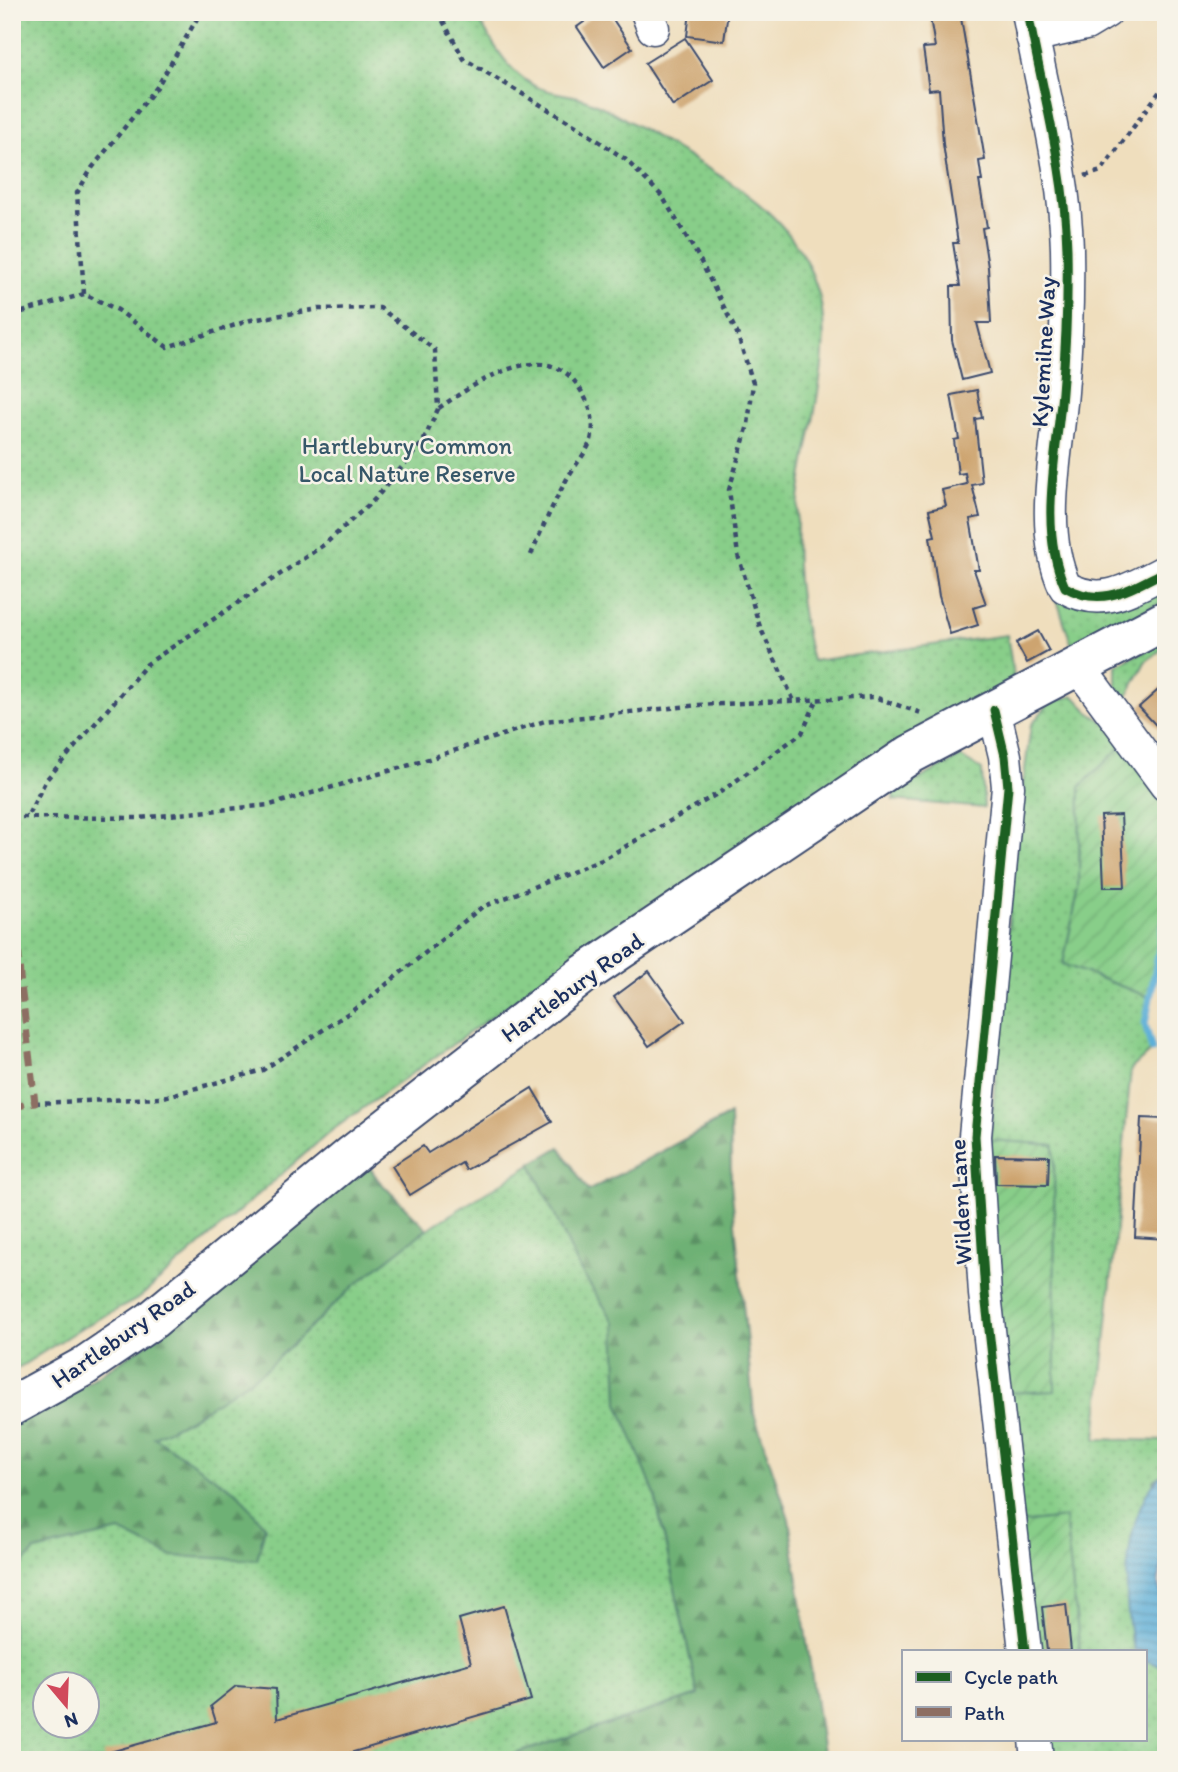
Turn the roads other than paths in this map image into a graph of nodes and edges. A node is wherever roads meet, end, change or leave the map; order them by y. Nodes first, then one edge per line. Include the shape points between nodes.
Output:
1 (1106, 12) edge
2 (1030, 24) edge
3 (1166, 571) edge
4 (1166, 620) edge
5 (1078, 666) junction
6 (978, 718) junction
7 (1166, 785) edge
8 (12, 1406) edge
9 (1025, 1650) edge
10 (1035, 1740) edge
11 (1037, 1760) edge

1 - 2 street via 1086,24
2 - 3 street, Kylemilne Way via 1061,183 1067,248 1052,531 1057,570 1065,587 1091,598 1115,595
4 - 5 main road, Hartlebury Road
5 - 6 main road, Hartlebury Road
5 - 7 street
6 - 8 main road, Hartlebury Road via 911,754 583,975 353,1154 152,1320 83,1367
6 - 9 street, Wilden Lane via 1005,756 1008,787 975,1136 985,1294
10 - 11 street

